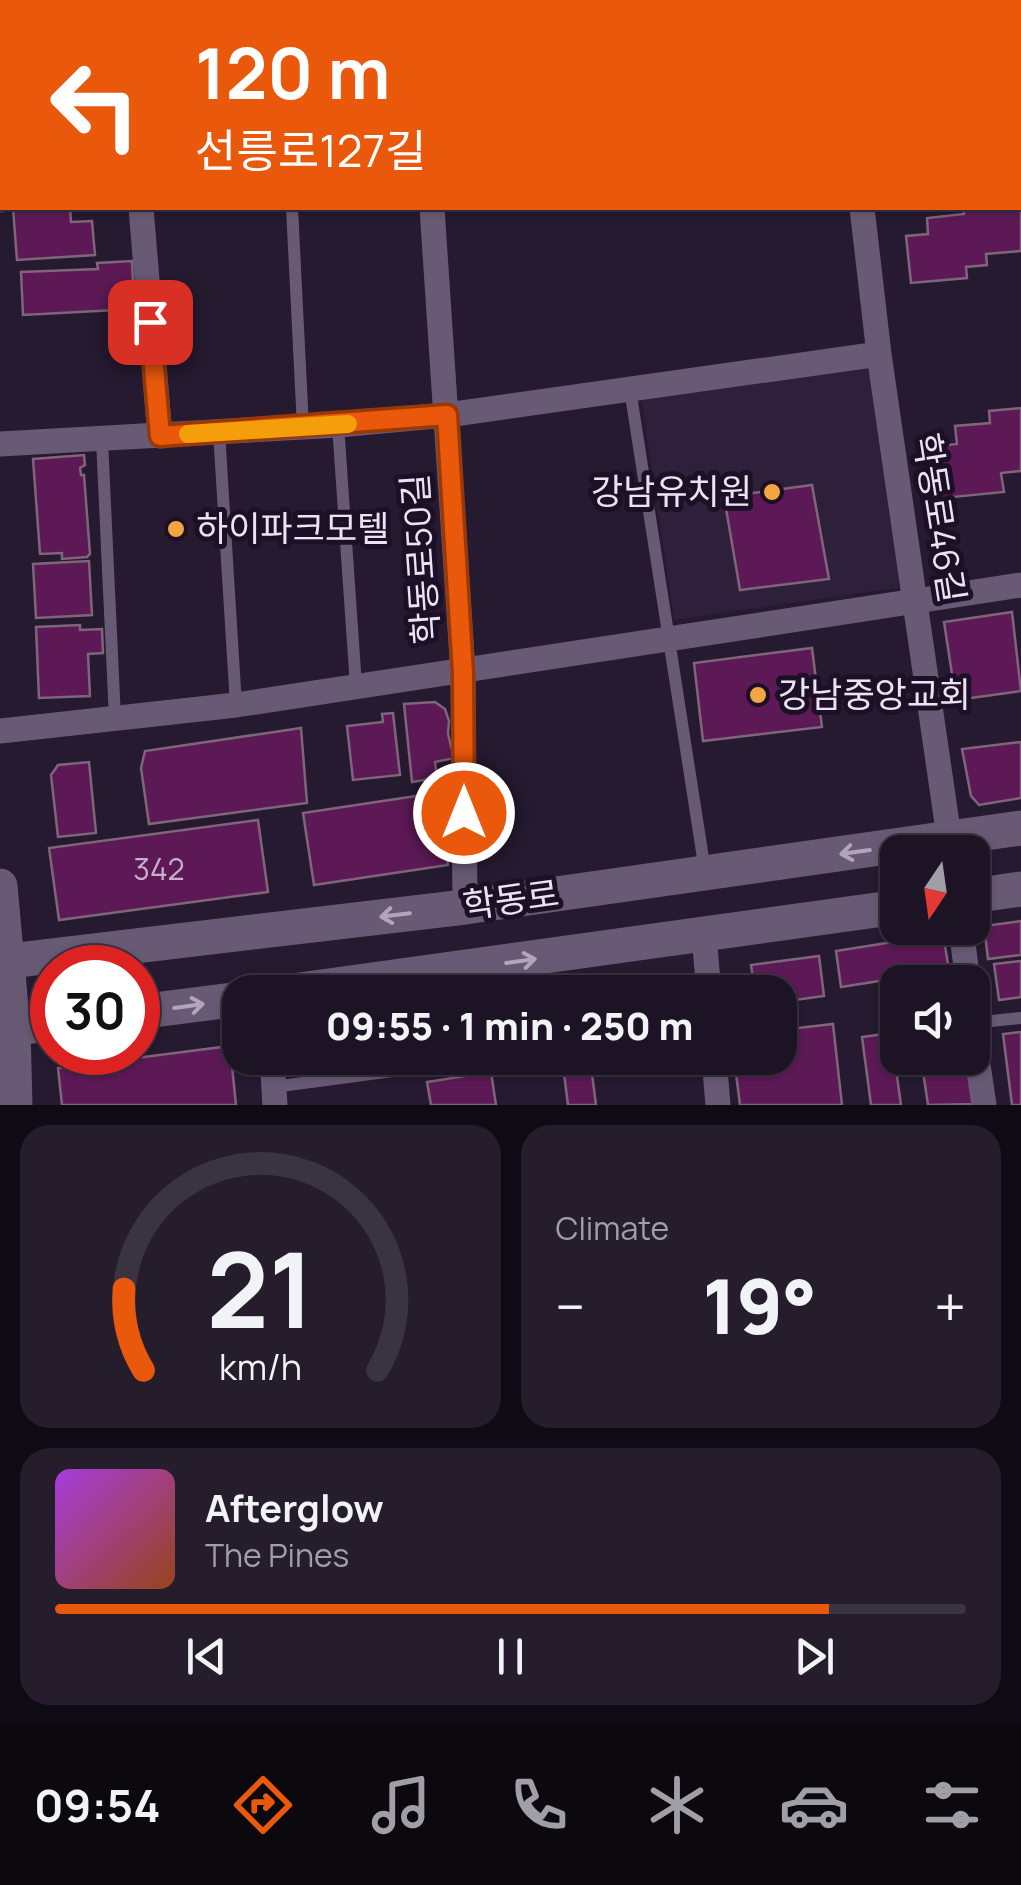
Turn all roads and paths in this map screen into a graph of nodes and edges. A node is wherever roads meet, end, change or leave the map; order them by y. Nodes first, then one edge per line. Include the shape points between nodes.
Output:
1 (141, 210) edge
2 (292, 210) edge
3 (432, 210) edge
4 (862, 210) edge
5 (879, 354) junction
6 (630, 389) junction
7 (447, 415) junction
8 (338, 425) junction
9 (303, 426) junction
10 (220, 432) junction
11 (160, 436) junction
12 (102, 440) junction
13 (0, 444) edge
14 (1021, 586) edge
15 (917, 601) junction
16 (667, 640) junction
17 (463, 673) junction
18 (356, 686) junction
19 (236, 706) junction
20 (115, 719) junction
21 (0, 731) edge
22 (1021, 828) edge
23 (949, 835) edge
24 (990, 836) edge
25 (880, 854) edge
26 (705, 873) junction
27 (0, 886) edge
28 (1021, 888) edge
29 (990, 893) edge
30 (464, 907) junction
31 (880, 910) edge
32 (704, 936) junction
33 (2, 962) edge
34 (413, 975) edge
35 (707, 975) edge
36 (222, 1001) edge
37 (160, 1009) edge
38 (1021, 1018) edge
39 (990, 1022) edge
40 (6, 1029) edge
41 (393, 1075) edge
42 (715, 1075) edge
43 (980, 1075) edge
44 (274, 1096) edge
45 (15, 1105) edge
46 (718, 1105) edge
47 (984, 1105) edge

1 - 11 street
2 - 9 lane
3 - 7 street, 학동로50길
4 - 5 street, 학동로46길
5 - 6 street
5 - 15 street, 학동로46길
6 - 7 street
6 - 16 lane
7 - 8 street
7 - 17 street, 학동로50길
8 - 9 street
8 - 18 lane
9 - 10 street
10 - 11 street
10 - 19 lane
11 - 12 street
12 - 13 street
12 - 20 lane
14 - 15 street
15 - 16 street
15 - 23 street, 학동로46길
16 - 17 street
16 - 26 lane
17 - 18 street
17 - 30 street, 학동로50길
18 - 19 street
19 - 20 street
20 - 21 street
22 - 24 main road, 학동로
25 -> 26 main road, 학동로
26 - 30 main road, 학동로
27 - 33 main road
28 - 29 main road
30 -> 33 main road, 학동로
31 - 32 main road, 학동로
34 -> 32 main road, 학동로
32 - 35 street
33 - 40 main road
37 -> 36 main road
38 - 39 lane
40 - 45 main road
41 - 44 lane
42 - 46 street
43 - 47 street

